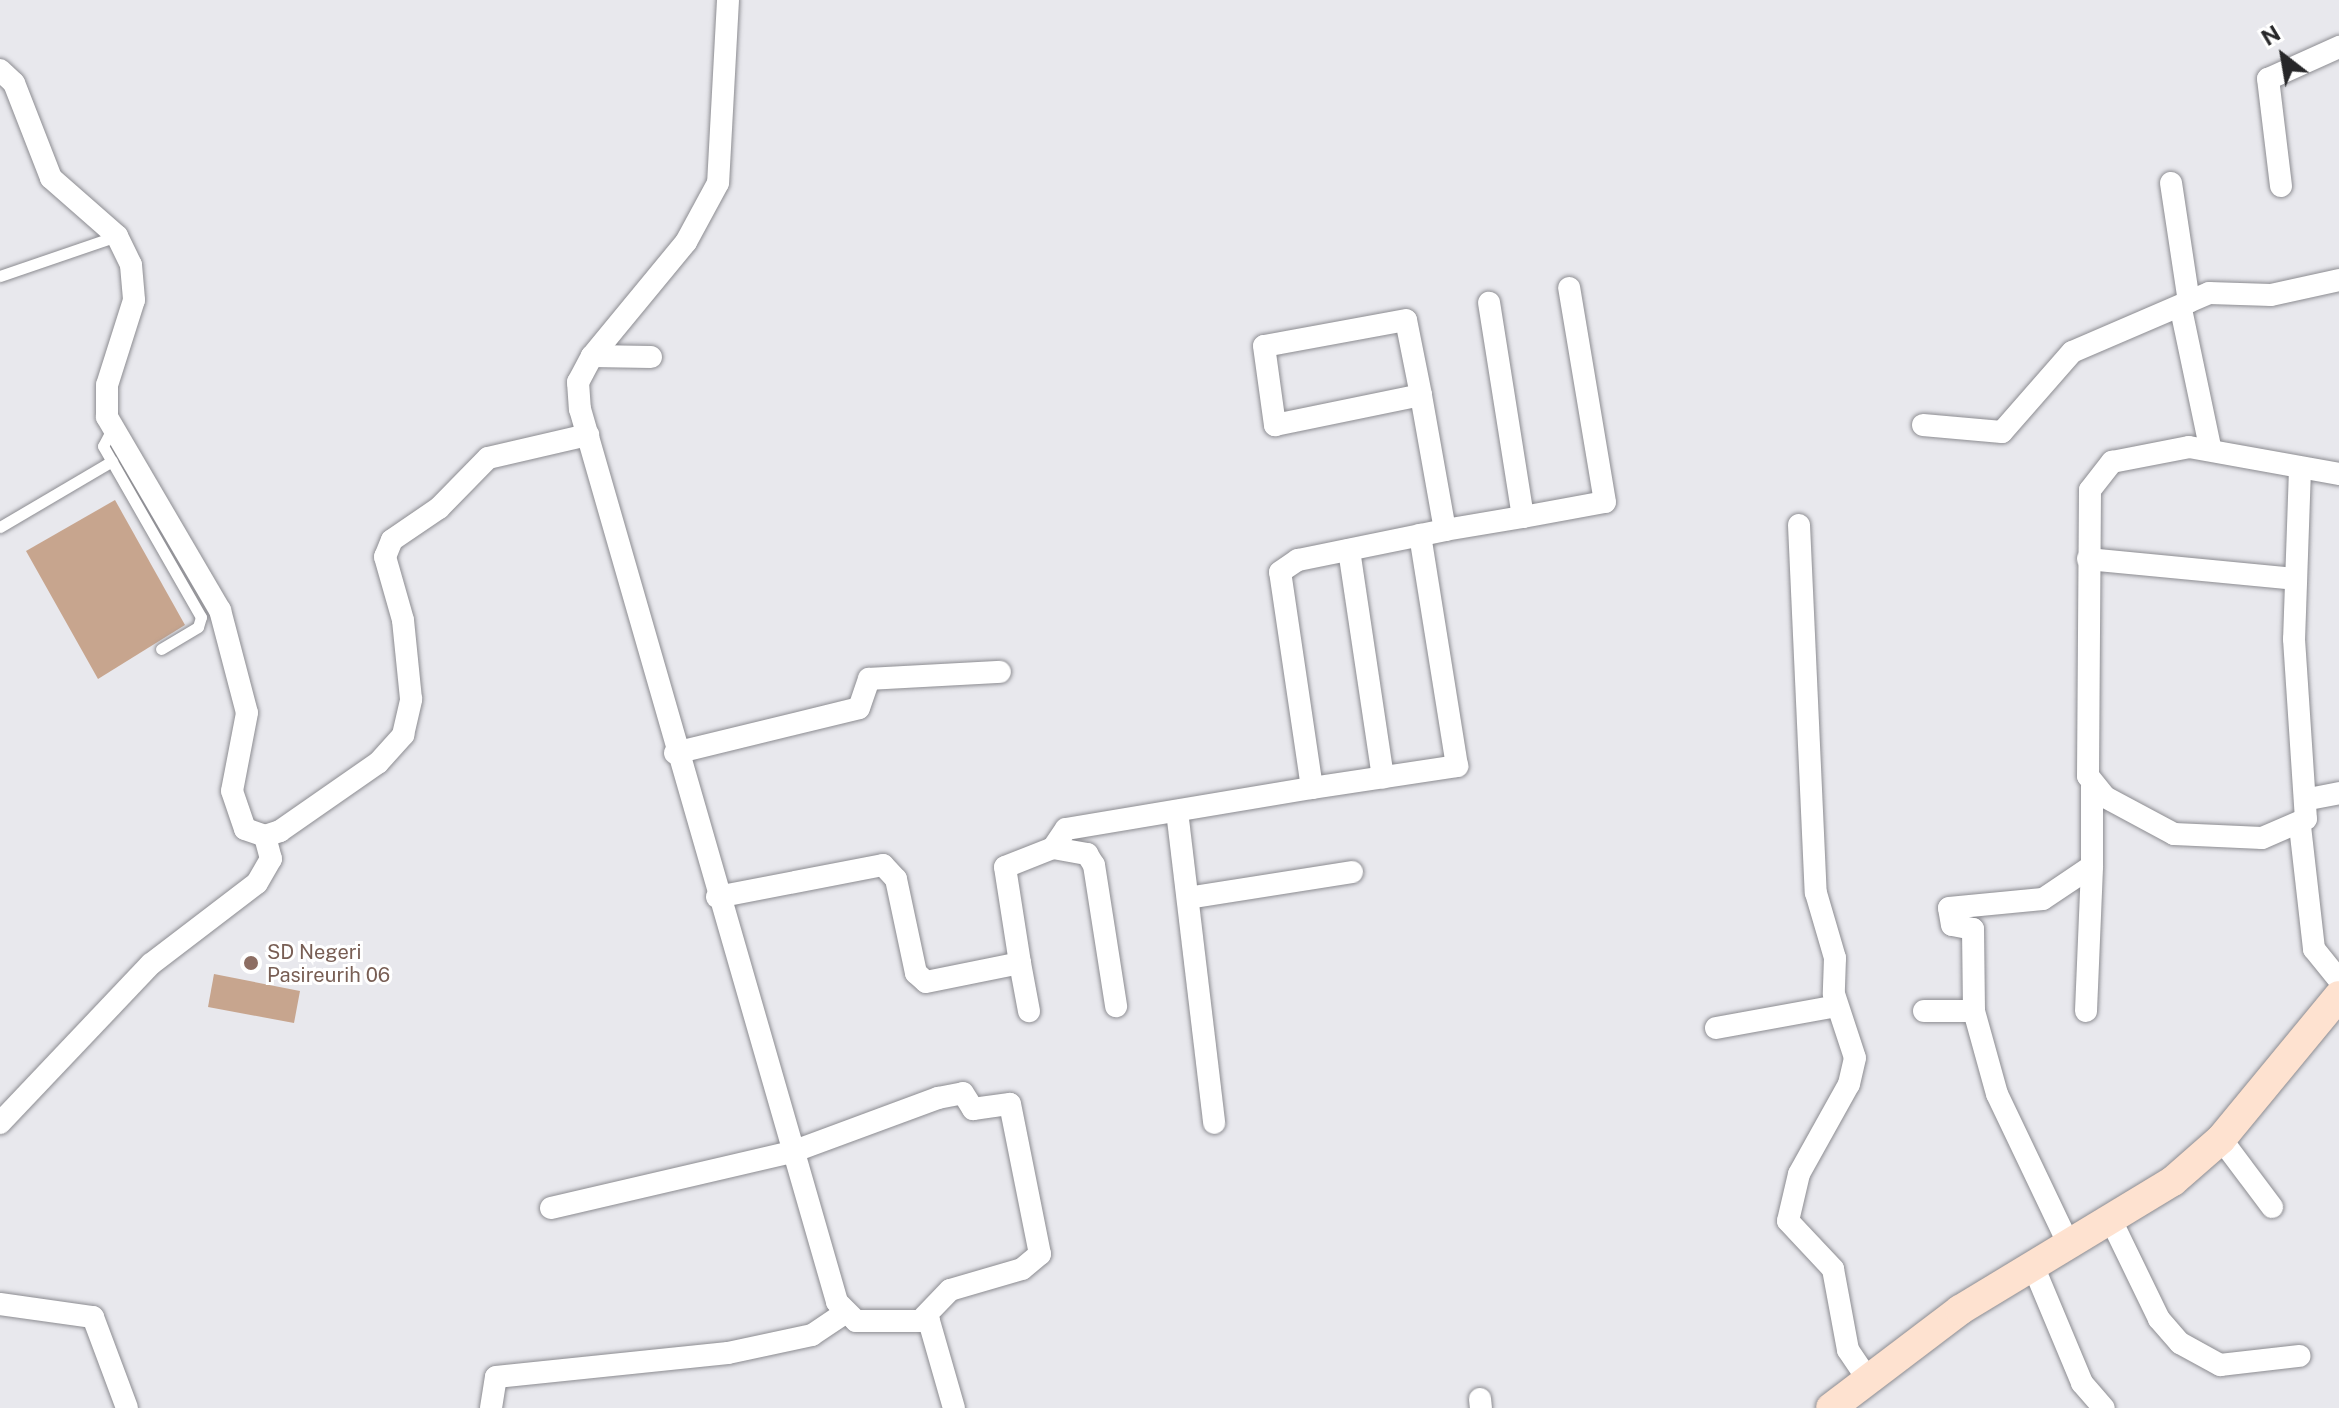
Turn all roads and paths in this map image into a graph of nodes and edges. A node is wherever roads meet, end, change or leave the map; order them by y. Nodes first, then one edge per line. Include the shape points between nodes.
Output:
1 (728, 0) edge
2 (2339, 47) edge
3 (0, 70) edge
4 (2171, 183) dead end
5 (2281, 186) dead end
6 (117, 236) junction
7 (0, 276) edge
8 (2339, 280) edge
9 (1569, 288) dead end
10 (1489, 303) dead end
11 (2185, 306) junction
12 (592, 356) junction
13 (651, 357) dead end
14 (1421, 395) junction
15 (1923, 425) dead end
16 (111, 431) junction
17 (588, 435) junction
18 (2210, 447) junction
19 (112, 461) junction
20 (2300, 469) junction
21 (2339, 474) edge
22 (1523, 517) junction
23 (1799, 525) dead end
24 (0, 527) edge
25 (1445, 530) junction
26 (1420, 535) junction
27 (1349, 550) junction
28 (2088, 559) junction
29 (2294, 579) junction
30 (161, 649) dead end
31 (1000, 672) dead end
32 (675, 753) junction
33 (1383, 777) junction
34 (2092, 786) junction
35 (1312, 788) junction
36 (2339, 793) edge
37 (2309, 799) junction
38 (1177, 811) junction
39 (1088, 826) junction
40 (2300, 826) junction
41 (265, 836) junction
42 (1053, 848) junction
43 (1094, 865) junction
44 (2092, 866) junction
45 (1352, 872) dead end
46 (717, 897) junction
47 (1188, 898) junction
48 (1020, 963) junction
49 (2339, 980) edge
50 (2339, 996) edge
51 (1116, 1006) dead end
52 (1837, 1006) junction
53 (1029, 1011) dead end
54 (1924, 1011) dead end
55 (1974, 1011) junction
56 (2086, 1011) dead end
57 (1716, 1028) dead end
58 (0, 1123) edge
59 (1214, 1123) dead end
60 (2221, 1139) junction
61 (792, 1152) junction
62 (2272, 1207) dead end
63 (551, 1208) dead end
64 (2111, 1220) junction
65 (2069, 1245) junction
66 (2034, 1268) junction
67 (0, 1304) edge
68 (843, 1314) junction
69 (924, 1317) junction
70 (2299, 1356) dead end
71 (1867, 1378) junction
72 (127, 1408) edge
73 (491, 1408) edge
74 (954, 1408) edge
75 (1831, 1408) edge
76 (2104, 1408) edge

1 - 12 street via 721,163 710,202
2 - 5 street via 2268,79
3 - 6 street via 14,83 51,178
4 - 11 street
6 - 7 lane
6 - 16 street via 131,265 134,300 107,385
8 - 11 street via 2271,295 2209,293
9 - 22 street via 1605,502
10 - 22 street
11 - 15 street via 2072,352 2002,432
11 - 18 street
12 - 13 street
12 - 17 street via 578,382
14 - 14 street via 1275,425 1264,346 1406,320
14 - 25 street
16 - 19 lane via 102,441
16 - 41 street via 197,561 220,610 247,713 233,806 245,829
17 - 32 street
17 - 41 street via 488,458 439,508 392,540 385,557 403,620 411,699 403,735 378,763
18 - 20 street
18 - 28 street via 2125,457 2100,472 2090,490
19 - 24 lane
19 - 30 lane via 201,617 198,627
20 - 21 street
20 - 29 street
22 - 25 street
23 - 52 street via 1816,893 1833,946
25 - 26 street
26 - 27 street
26 - 33 street via 1457,766
27 - 33 street
27 - 35 street via 1298,560 1280,572
28 - 29 street
28 - 34 street
29 - 37 street
31 - 32 street via 869,679 861,707
32 - 46 street
33 - 35 street
34 - 40 street via 2174,834 2262,838
34 - 44 street
35 - 38 street
36 - 37 street
37 - 40 street
38 - 39 street
38 - 47 street
39 - 42 street via 1066,829
39 - 43 street
40 - 49 street via 2314,949
41 - 58 street via 271,859 257,883 151,964
42 - 43 street via 1087,854
42 - 48 street via 1005,867
43 - 51 street
44 - 55 street via 2043,899 1951,904 1952,925 1973,929
44 - 56 street
45 - 47 street
46 - 48 street via 883,865 896,879 916,973 926,982
46 - 61 street
47 - 59 street
48 - 53 street
50 - 60 main road
52 - 57 street
52 - 71 street via 1854,1070 1799,1174 1788,1221 1833,1269 1848,1350
54 - 55 street
55 - 65 street via 1997,1094
60 - 62 street
60 - 64 main road
61 - 63 street
61 - 68 street
61 - 69 street via 949,1095 963,1093 973,1109 1011,1105 1040,1254 1022,1269 950,1290
64 - 65 main road
64 - 70 street via 2159,1319 2180,1343 2220,1365
65 - 66 main road
66 - 71 main road
66 - 76 street via 2082,1383
67 - 72 street via 93,1317
68 - 69 street via 856,1321
68 - 73 street via 812,1335 728,1353 496,1377
69 - 74 street via 936,1333
71 - 75 main road

